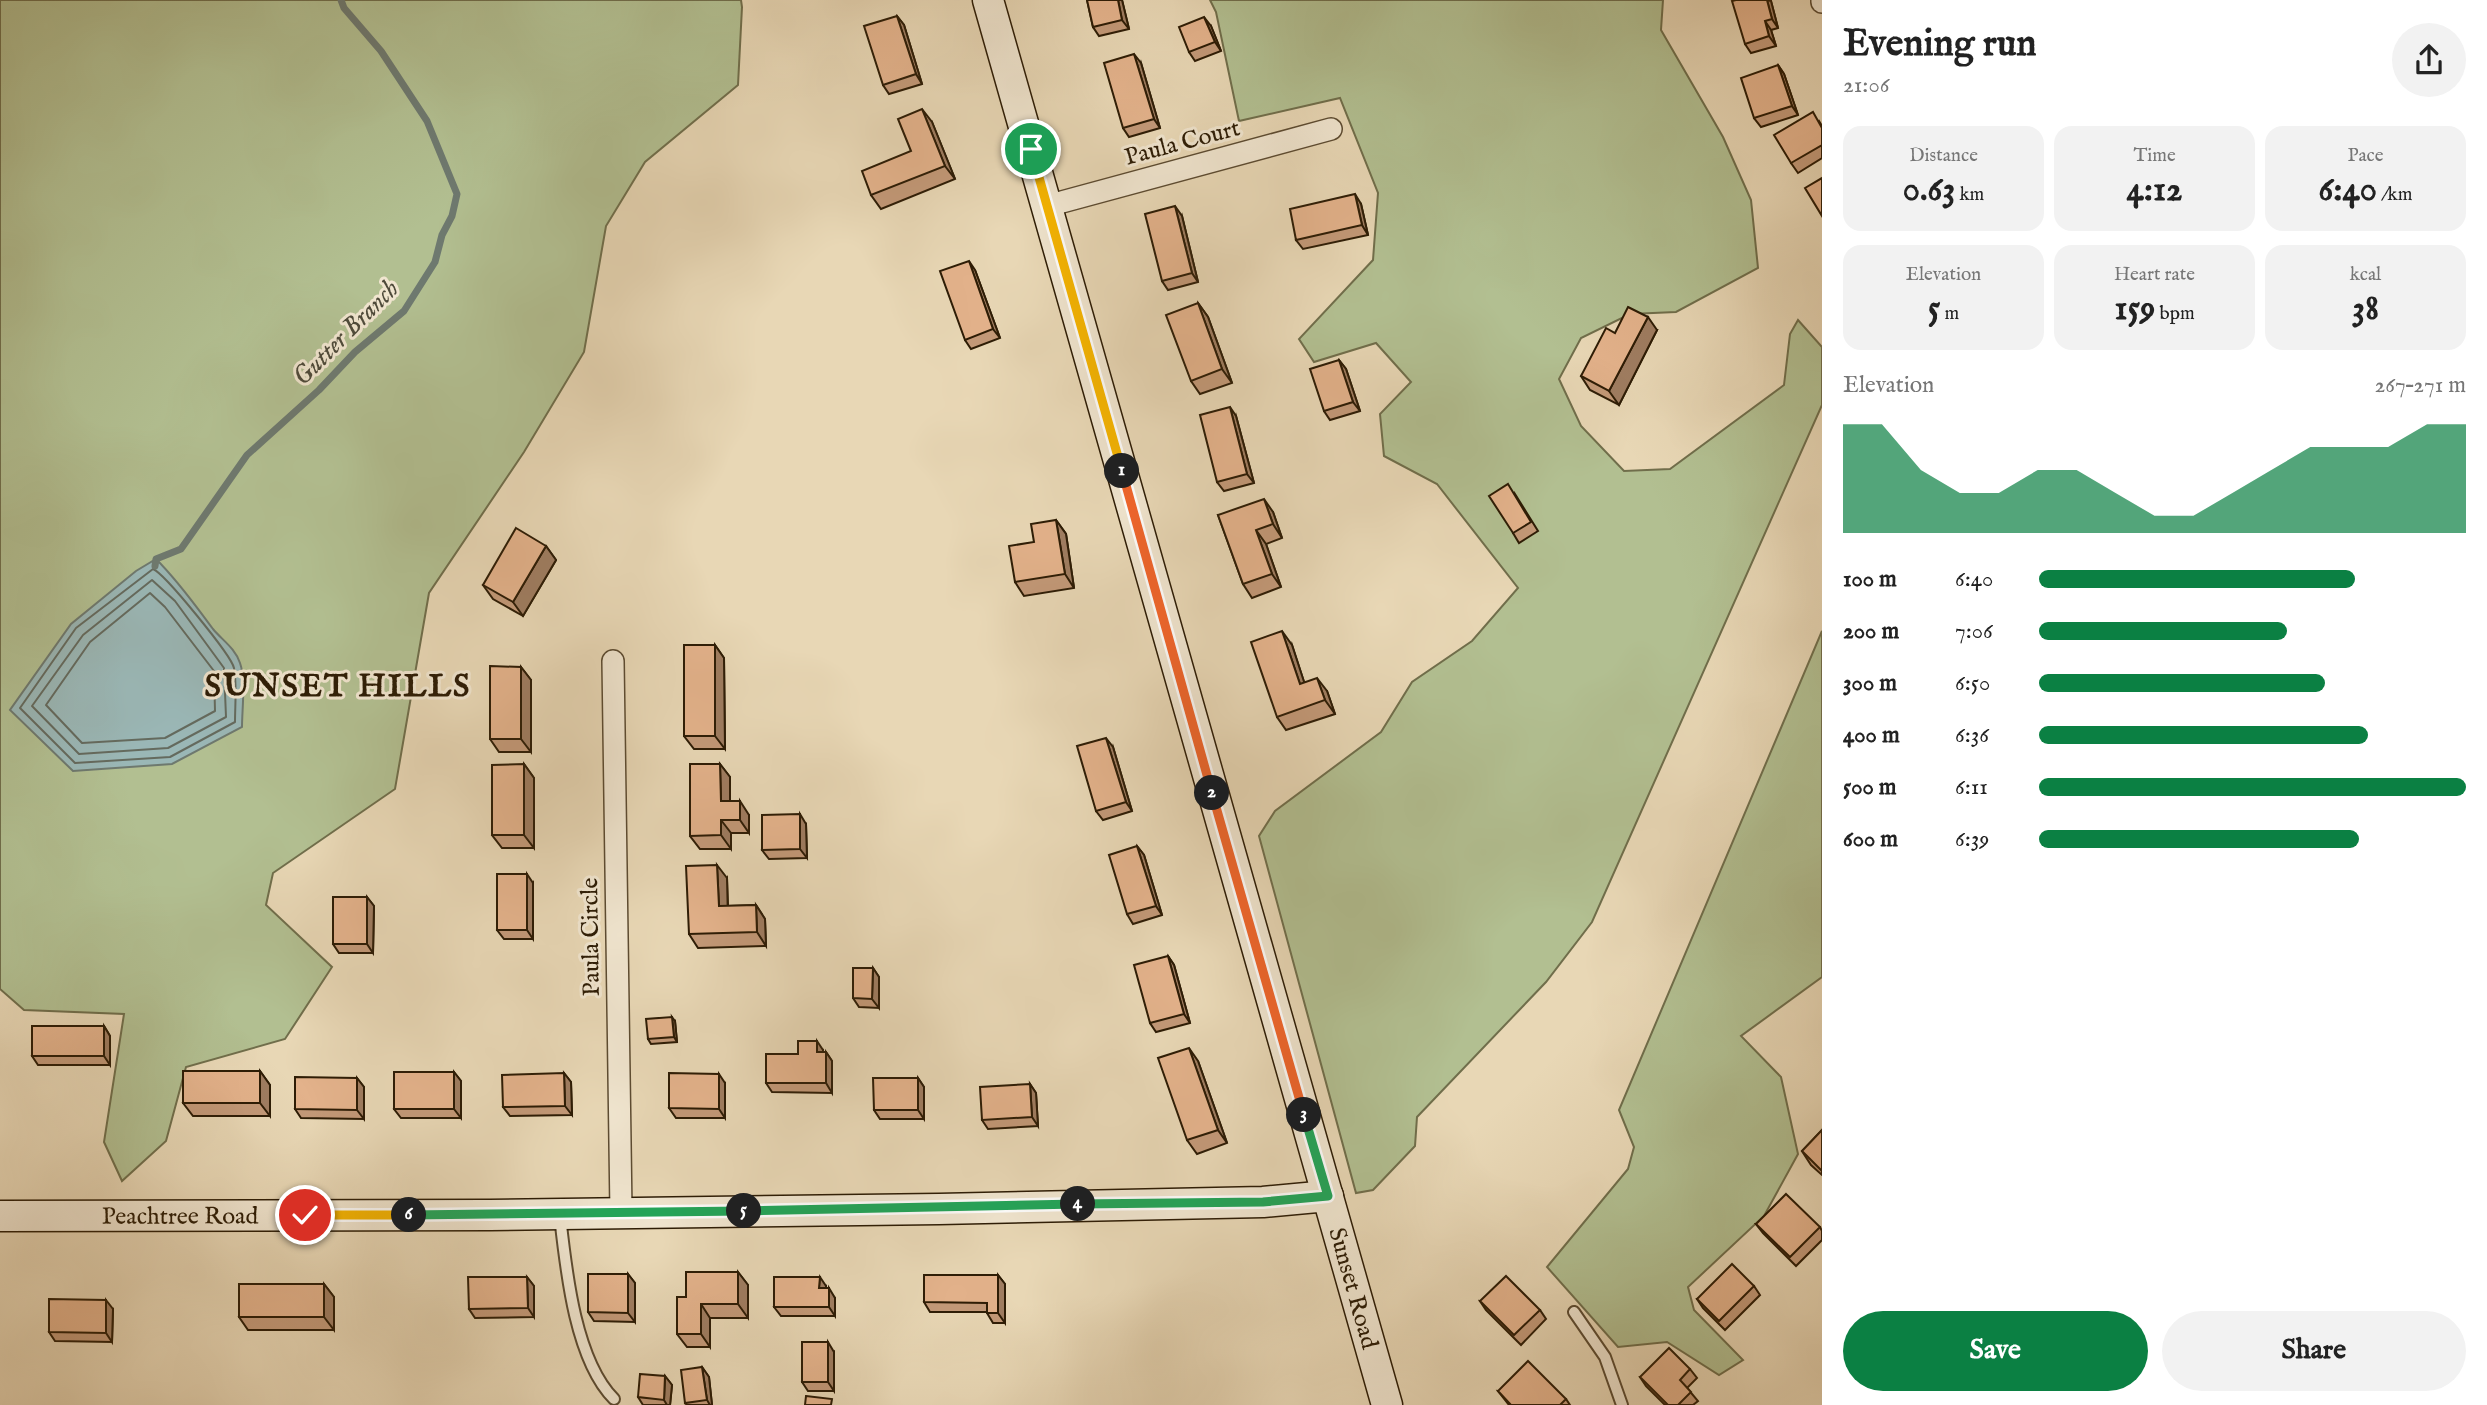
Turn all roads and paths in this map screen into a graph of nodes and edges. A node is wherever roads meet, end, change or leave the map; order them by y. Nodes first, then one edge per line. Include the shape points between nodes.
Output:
1 (988, 0) edge
2 (1331, 129) dead end
3 (1047, 206) junction
4 (613, 661) dead end
5 (1328, 1196) junction
6 (621, 1212) junction
7 (559, 1214) junction
8 (0, 1216) edge
9 (1574, 1312) dead end
10 (614, 1399) dead end
11 (1387, 1405) edge
12 (1622, 1405) edge

1 - 3 main road, Sunset Road
2 - 3 street, Paula Court
3 - 5 main road, Sunset Road
4 - 6 street, Paula Circle
5 - 6 main road, Peachtree Road via 1257,1202
5 - 11 main road, Sunset Road
6 - 7 main road, Peachtree Road
7 - 8 main road, Peachtree Road
7 - 10 lane via 567,1273 589,1363 597,1381
9 - 12 lane via 1605,1357

